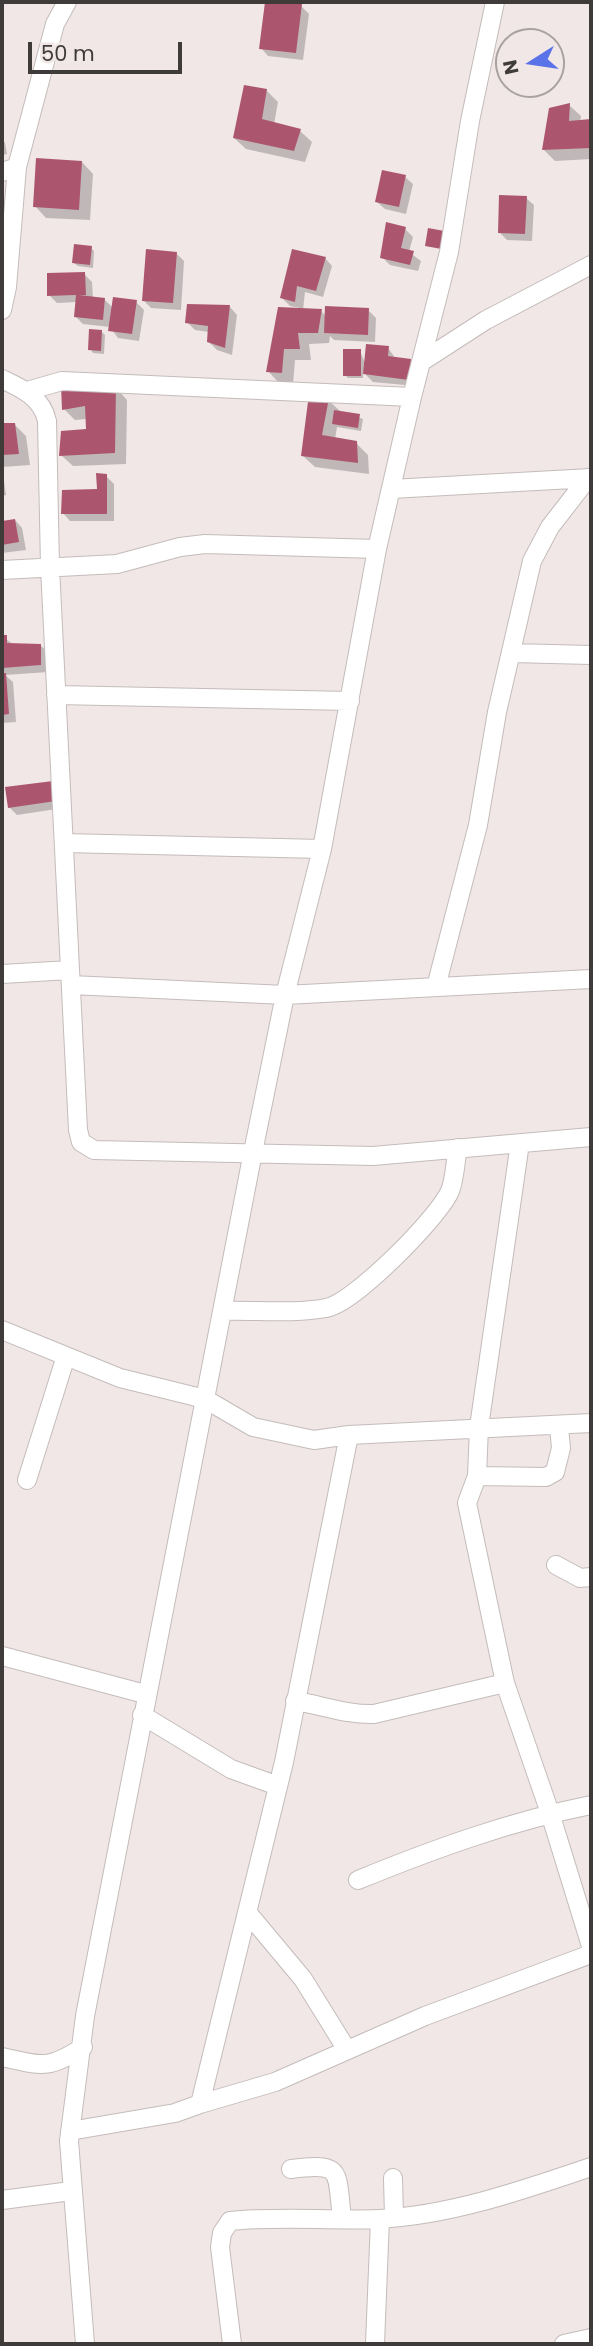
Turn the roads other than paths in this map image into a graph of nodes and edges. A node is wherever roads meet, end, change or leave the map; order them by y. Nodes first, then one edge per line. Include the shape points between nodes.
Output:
1 (67, 2) edge
2 (495, 2) edge
3 (9, 170) edge
4 (591, 265) edge
5 (2, 310) edge
6 (421, 362) junction
7 (2, 379) edge
8 (27, 391) junction
9 (412, 397) junction
10 (590, 478) edge
11 (391, 489) junction
12 (377, 549) junction
13 (50, 567) junction
14 (2, 570) edge
15 (511, 653) junction
16 (591, 655) edge
17 (56, 695) junction
18 (350, 701) junction
19 (64, 843) junction
20 (322, 849) junction
21 (2, 974) edge
22 (71, 977) junction
23 (591, 979) edge
24 (436, 988) junction
25 (285, 995) junction
26 (591, 1137) edge
27 (520, 1143) junction
28 (458, 1149) junction
29 (253, 1152) junction
30 (223, 1311) junction
31 (2, 1330) edge
32 (66, 1356) junction
33 (205, 1399) junction
34 (591, 1423) edge
35 (479, 1427) junction
36 (559, 1427) junction
37 (349, 1435) junction
38 (477, 1476) junction
39 (27, 1480) dead end
40 (556, 1565) dead end
41 (591, 1577) edge
42 (2, 1656) edge
43 (505, 1683) junction
44 (145, 1694) junction
45 (295, 1701) junction
46 (142, 1715) junction
47 (278, 1786) junction
48 (591, 1805) edge
49 (550, 1813) junction
50 (358, 1880) dead end
51 (247, 1912) junction
52 (591, 1946) edge
53 (591, 1954) edge
54 (83, 2047) junction
55 (347, 2050) junction
56 (2, 2057) edge
57 (200, 2104) junction
58 (70, 2131) junction
59 (591, 2167) edge
60 (291, 2169) dead end
61 (393, 2178) dead end
62 (71, 2192) junction
63 (2, 2200) edge
64 (342, 2218) junction
65 (387, 2218) junction
66 (591, 2338) edge
67 (85, 2343) edge
68 (66, 2344) edge
69 (232, 2344) edge
70 (375, 2344) edge
71 (564, 2344) edge

1 - 3 street via 55,24
2 - 6 street via 449,252
3 - 5 street via 7,287
4 - 6 street via 486,320
6 - 9 street
7 - 8 street
8 - 9 street via 62,381
8 - 13 street via 40,404 47,421
9 - 11 street
10 - 11 street
10 - 15 street via 539,544
11 - 12 street
12 - 13 street via 205,544 117,564
12 - 18 street
13 - 14 street
13 - 17 street
15 - 16 street
15 - 24 street via 478,825
17 - 18 street
17 - 19 street
18 - 20 street
19 - 20 street
19 - 22 street
20 - 25 street
21 - 22 street
22 - 25 street
22 - 29 street via 81,1142 94,1150
23 - 24 street
24 - 25 street
25 - 29 street
26 - 27 street
27 - 28 street
27 - 35 street
28 - 29 street via 373,1156
28 - 30 street via 450,1191 442,1203 344,1302 327,1308
29 - 30 street
30 - 33 street
31 - 32 street
32 - 33 street via 120,1378
32 - 39 street
33 - 37 street via 253,1427 314,1440
33 - 44 street
34 - 36 street
35 - 36 street
35 - 37 street
35 - 38 street
36 - 38 street via 561,1448 555,1472 545,1477
37 - 45 street
38 - 43 street via 467,1503
40 - 41 street via 580,1577
42 - 44 street
43 - 45 street via 373,1714 354,1715
43 - 49 street
44 - 46 street
45 - 47 street
46 - 47 street via 232,1769
46 - 54 street
47 - 51 street
48 - 49 street
49 - 50 street
49 - 52 street
51 - 55 street via 303,1979
51 - 57 street
53 - 55 street
54 - 56 street via 45,2065
54 - 58 street
55 - 57 street via 275,2082
57 - 58 street via 175,2113
58 - 62 street
59 - 65 street via 491,2200
60 - 64 street via 323,2165 332,2170 337,2176
61 - 65 street
62 - 63 street
62 - 67 street
64 - 65 street
64 - 69 street via 230,2221 220,2247
65 - 70 street
66 - 71 street
67 - 68 street

